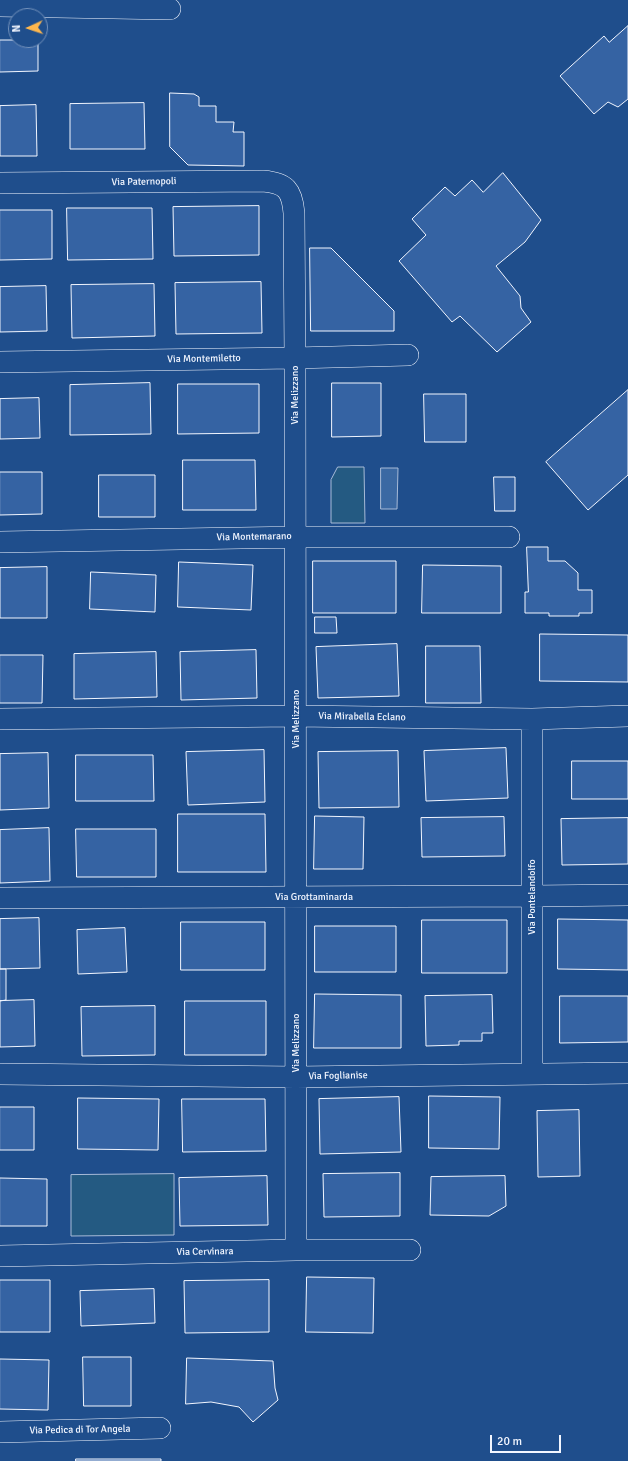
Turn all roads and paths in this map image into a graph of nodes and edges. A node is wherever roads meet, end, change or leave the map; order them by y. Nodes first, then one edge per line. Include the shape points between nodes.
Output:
1 (0, 6) edge
2 (170, 9) dead end
3 (0, 183) edge
4 (287, 189) joint
5 (408, 355) dead end
6 (295, 358) junction
7 (0, 362) edge
8 (296, 537) junction
9 (509, 537) dead end
10 (0, 542) edge
11 (296, 716) junction
12 (628, 716) edge
13 (0, 719) edge
14 (532, 719) junction
15 (628, 895) edge
16 (532, 896) junction
17 (296, 897) junction
18 (0, 898) edge
19 (628, 1073) edge
20 (0, 1074) edge
21 (532, 1074) junction
22 (296, 1077) junction
23 (296, 1250) junction
24 (410, 1250) dead end
25 (0, 1256) edge
26 (160, 1428) dead end
27 (0, 1432) edge

1 - 2 street
3 - 4 street, Via Paternopoli via 263,181 280,184
4 - 6 street, Via Melizzano via 292,196 294,213
5 - 6 street, Via Montemiletto
6 - 7 street, Via Montemiletto
6 - 8 street, Via Melizzano
8 - 9 street, Via Montemarano
8 - 10 street, Via Montemarano
8 - 11 street, Via Melizzano
11 - 13 street, Via Mirabella Eclano
11 - 14 street, Via Mirabella Eclano
11 - 17 street, Via Melizzano
12 - 14 street, Via Mirabella Eclano
14 - 16 street, Via Pontelandolfo
15 - 16 street, Via Grottaminarda
16 - 17 street, Via Grottaminarda
16 - 21 street, Via Pontelandolfo
17 - 18 street, Via Grottaminarda
17 - 22 street, Via Melizzano
19 - 21 street, Via Foglianise
20 - 22 street, Via Foglianise
21 - 22 street, Via Foglianise
22 - 23 street, Via Melizzano
23 - 24 street, Via Cervinara
23 - 25 street, Via Cervinara
26 - 27 street, Via Pedica di Tor Angela

